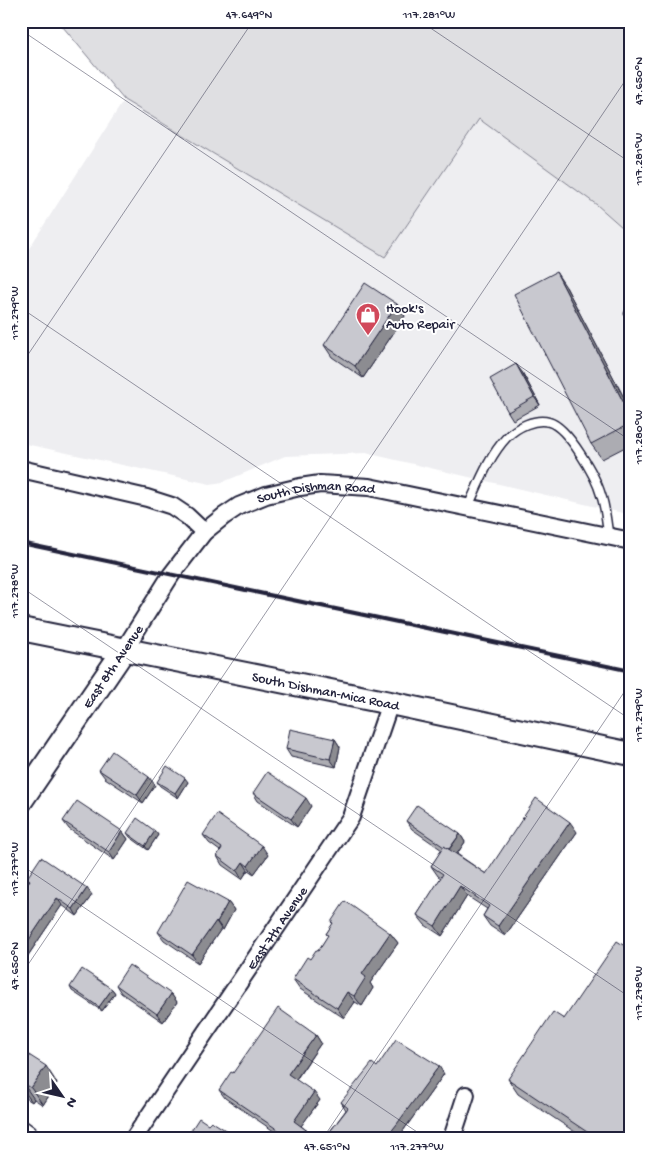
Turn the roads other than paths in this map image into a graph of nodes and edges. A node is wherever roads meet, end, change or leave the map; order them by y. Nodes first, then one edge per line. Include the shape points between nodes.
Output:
1 (21, 469) edge
2 (468, 507) junction
3 (204, 532) junction
4 (608, 537) junction
5 (631, 541) edge
6 (21, 629) edge
7 (124, 650) junction
8 (390, 703) junction
9 (631, 754) edge
10 (21, 801) edge
11 (466, 1095) dead end
12 (21, 1123) edge
13 (32, 1130) dead end
14 (134, 1138) edge
15 (452, 1138) edge

1 - 3 street via 172,506
2 - 3 street, South Dishman Road via 368,486 320,484 266,495 224,516
2 - 4 street, South Dishman Road
2 - 4 lane via 491,458 507,437 520,426 549,422 560,429 594,475 602,497
3 - 7 street, East 8th Avenue via 171,575
4 - 5 street, South Dishman Road
6 - 7 main road, South Dishman-Mica Road
7 - 8 main road, South Dishman-Mica Road
7 - 10 main road, East 8th Avenue
8 - 9 main road, South Dishman-Mica Road
8 - 14 street, East 7th Avenue via 351,817
11 - 15 street
12 - 13 lane

